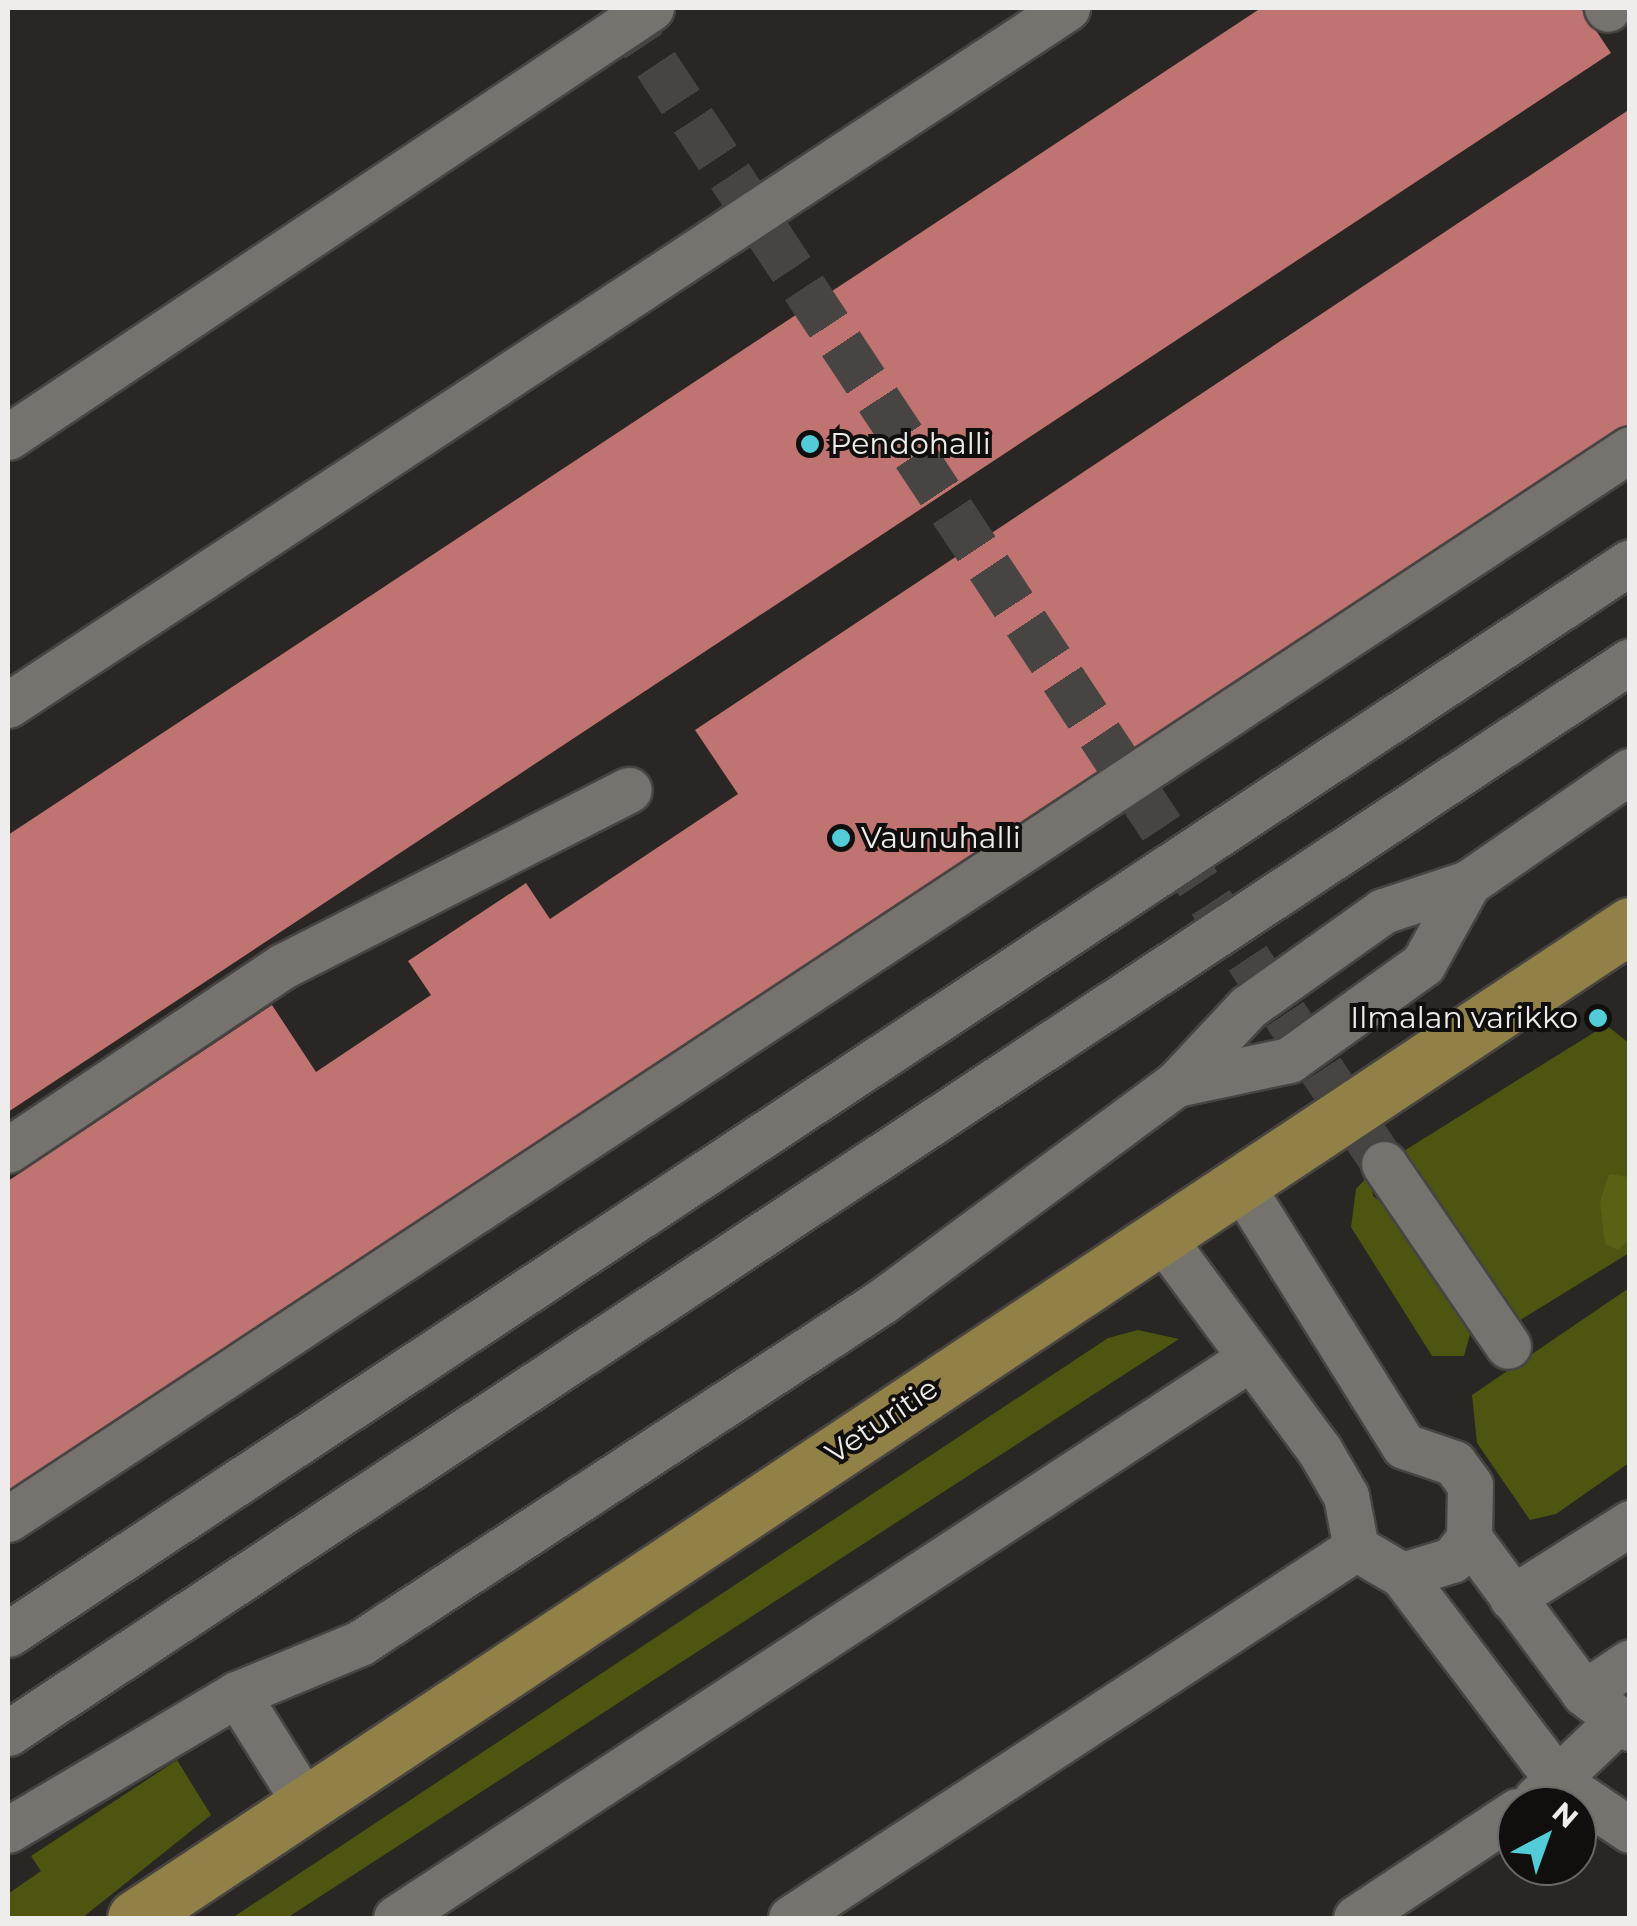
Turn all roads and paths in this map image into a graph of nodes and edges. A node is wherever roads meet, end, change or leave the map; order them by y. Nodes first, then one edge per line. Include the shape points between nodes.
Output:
1 (651, 8) edge
2 (1067, 8) edge
3 (8, 437) edge
4 (1630, 449) edge
5 (1630, 562) edge
6 (1630, 662) edge
7 (8, 705) edge
8 (1630, 771) edge
9 (629, 790) dead end
10 (1468, 883) junction
11 (1630, 926) edge
12 (1176, 1084) junction
13 (8, 1150) edge
14 (1384, 1164) tunnel mouth
15 (1241, 1185) junction
16 (1161, 1236) junction
17 (1508, 1346) dead end
18 (1250, 1358) junction
19 (8, 1519) edge
20 (1630, 1523) edge
21 (1469, 1538) junction
22 (1356, 1548) junction
23 (1402, 1575) junction
24 (1512, 1598) junction
25 (8, 1634) edge
26 (1630, 1662) edge
27 (237, 1694) junction
28 (1610, 1714) edge
29 (8, 1733) edge
30 (1538, 1786) edge
31 (1550, 1786) edge
32 (305, 1803) junction
33 (1597, 1816) edge
34 (1497, 1824) edge
35 (8, 1830) edge
36 (1630, 1830) edge
37 (135, 1918) edge
38 (396, 1918) edge
39 (790, 1918) edge
40 (1356, 1918) edge

1 - 3 lane
2 - 7 lane
4 - 19 lane
5 - 25 lane
6 - 29 lane
8 - 10 lane
9 - 13 lane via 283,966
10 - 12 lane via 1383,911 1248,1007
10 - 12 lane via 1423,964 1289,1060
11 - 15 main road, Veturitie
12 - 27 lane via 881,1302 376,1632
14 - 17 lane
15 - 16 main road, Veturitie
15 - 21 lane via 1404,1446 1442,1456 1470,1485
16 - 18 lane
16 - 32 main road, Veturitie
18 - 22 lane via 1346,1496
18 - 38 lane
20 - 24 lane
21 - 23 lane via 1429,1573
21 - 24 lane
22 - 23 lane
22 - 39 lane
23 - 30 lane
24 - 28 lane
26 - 28 lane
27 - 32 lane
27 - 35 lane
28 - 31 lane
32 - 37 main road, Veturitie
33 - 36 lane
34 - 40 lane

